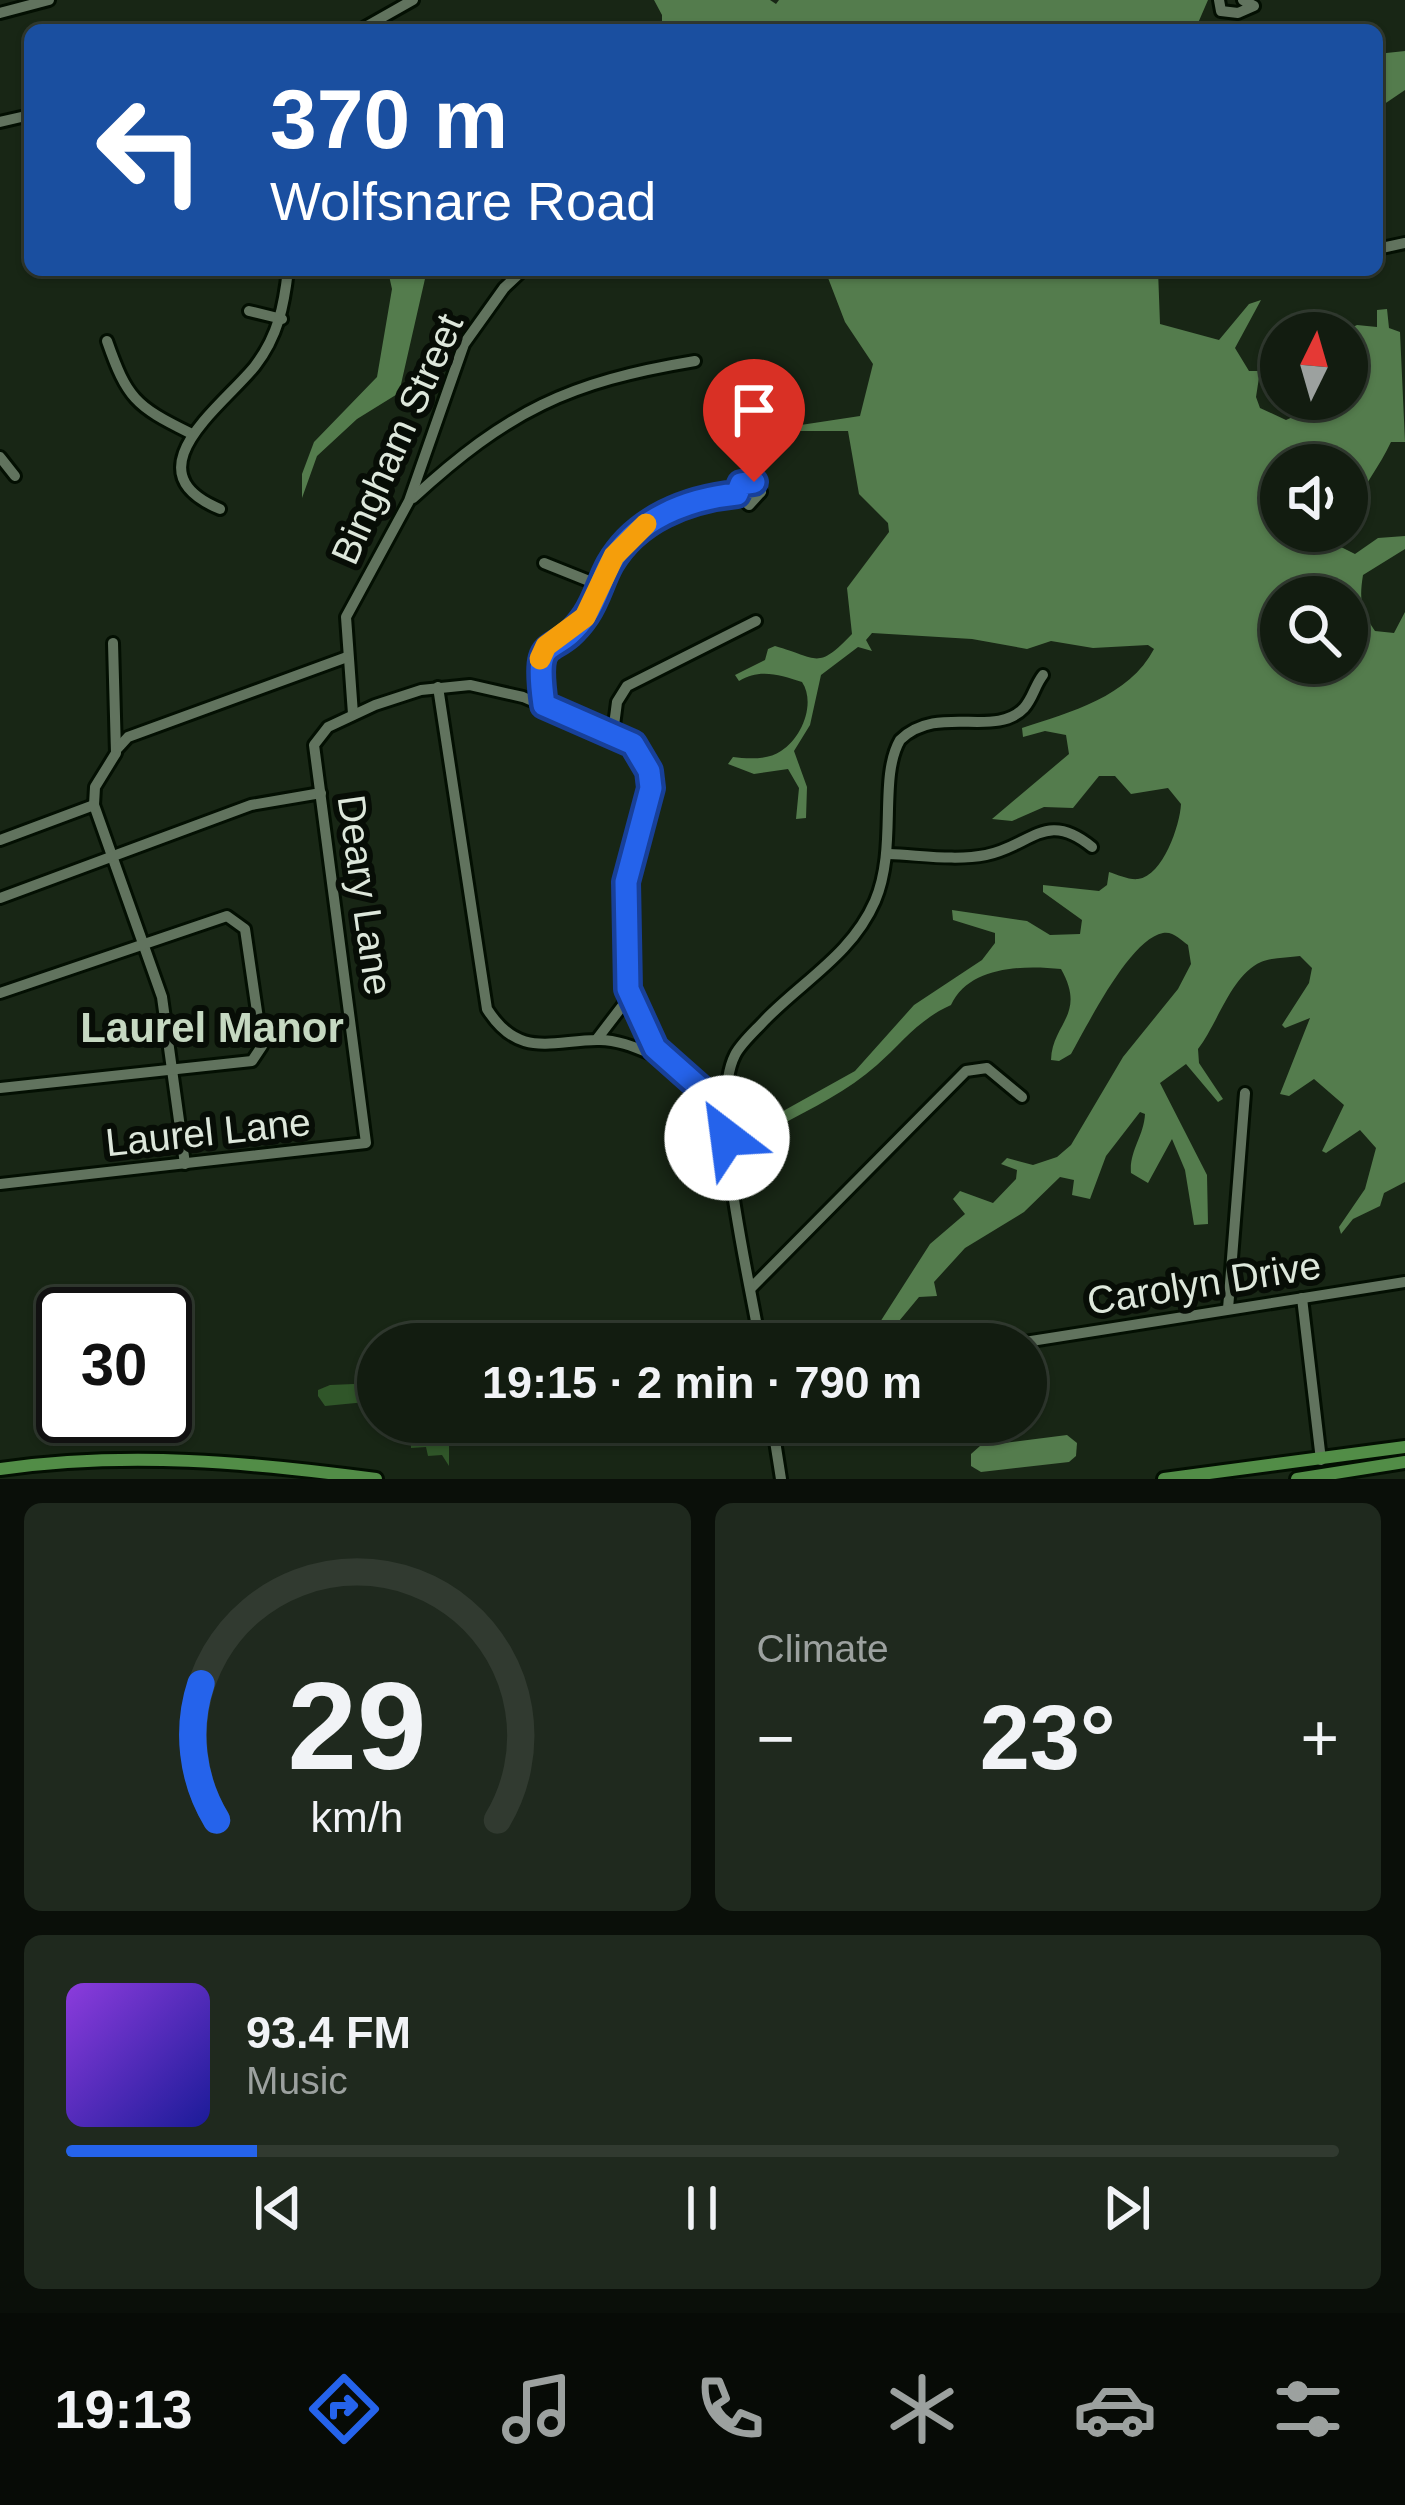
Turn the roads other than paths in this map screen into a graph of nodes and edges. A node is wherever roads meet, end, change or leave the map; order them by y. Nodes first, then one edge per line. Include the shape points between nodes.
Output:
1 (50, 0) edge
2 (413, 0) edge
3 (1219, 0) edge
4 (1252, 2) edge
5 (397, 4) edge
6 (0, 13) edge
7 (369, 24) edge
8 (287, 276) edge
9 (517, 276) edge
10 (249, 311) dead end
11 (282, 319) junction
12 (107, 341) dead end
13 (695, 361) dead end
14 (190, 433) junction
15 (0, 457) edge
16 (15, 476) dead end
17 (737, 494) dead end
18 (409, 501) junction
19 (220, 509) dead end
20 (544, 563) dead end
21 (599, 586) junction
22 (756, 621) dead end
23 (113, 643) dead end
24 (347, 657) junction
25 (1043, 675) dead end
26 (438, 687) junction
27 (544, 705) junction
28 (353, 714) junction
29 (613, 733) junction
30 (116, 753) junction
31 (321, 793) junction
32 (94, 805) junction
33 (0, 840) edge
34 (1092, 847) dead end
35 (889, 854) junction
36 (110, 857) junction
37 (0, 898) edge
38 (143, 943) junction
39 (628, 989) junction
40 (0, 993) edge
41 (597, 1040) junction
42 (664, 1059) junction
43 (174, 1070) junction
44 (0, 1088) edge
45 (362, 1088) joint
46 (1245, 1093) dead end
47 (1022, 1097) dead end
48 (726, 1111) junction
49 (185, 1164) junction
50 (0, 1184) edge
51 (1405, 1282) edge
52 (751, 1288) junction
53 (1302, 1298) junction
54 (1228, 1309) junction
55 (757, 1323) edge
56 (1047, 1338) edge
57 (776, 1443) edge
58 (1405, 1447) edge
59 (1321, 1460) junction
60 (1405, 1462) edge
61 (0, 1468) edge
62 (376, 1479) edge
63 (782, 1479) edge
64 (1164, 1479) edge
65 (1297, 1479) edge

1 - 6 street
2 - 5 street
3 - 4 street via 1223,12 1244,13
5 - 7 street
8 - 11 street
9 - 18 street, Bingham Street via 464,344
10 - 11 street
11 - 14 street via 256,365
12 - 14 street via 124,389
13 - 18 street via 616,374 527,408
14 - 19 street via 186,483 198,500
15 - 16 street
17 - 21 street via 699,500 649,523 619,550
18 - 24 street, Bingham Street via 346,617
20 - 21 street
21 - 27 street via 585,617 542,653
22 - 29 street via 627,686
23 - 30 street
24 - 28 street, Bingham Street
24 - 30 street via 128,737
25 - 35 street via 1016,714 932,722 900,740 890,768
26 - 27 street via 480,686
26 - 28 street
26 - 41 street via 487,1009 499,1029 524,1042
27 - 29 street
28 - 31 street, Deary Lane via 314,745
29 - 39 street via 639,751 651,779 626,882
30 - 32 street via 98,780
31 - 36 street via 251,805
31 - 45 street, Deary Lane
32 - 33 street
32 - 36 street
34 - 35 street via 1056,829 987,855
35 - 48 street via 874,904 850,943 734,1057
36 - 37 street
36 - 38 street
38 - 40 street
38 - 43 street
38 - 43 street via 217,917 245,929 262,1046 256,1059
39 - 41 street
39 - 42 street
41 - 42 street
42 - 48 street
43 - 44 street
43 - 49 street
45 - 49 street, Laurel Lane via 369,1137 362,1145
46 - 54 street
47 - 52 street via 987,1068 966,1071
48 - 52 street
49 - 50 street, Laurel Lane
51 - 53 street, Carolyn Drive
52 - 55 street
53 - 54 street, Carolyn Drive
53 - 59 street
54 - 56 street, Carolyn Drive
57 - 63 street
58 - 59 main road
59 - 64 main road
60 - 65 main road
61 - 62 main road via 186,1458

